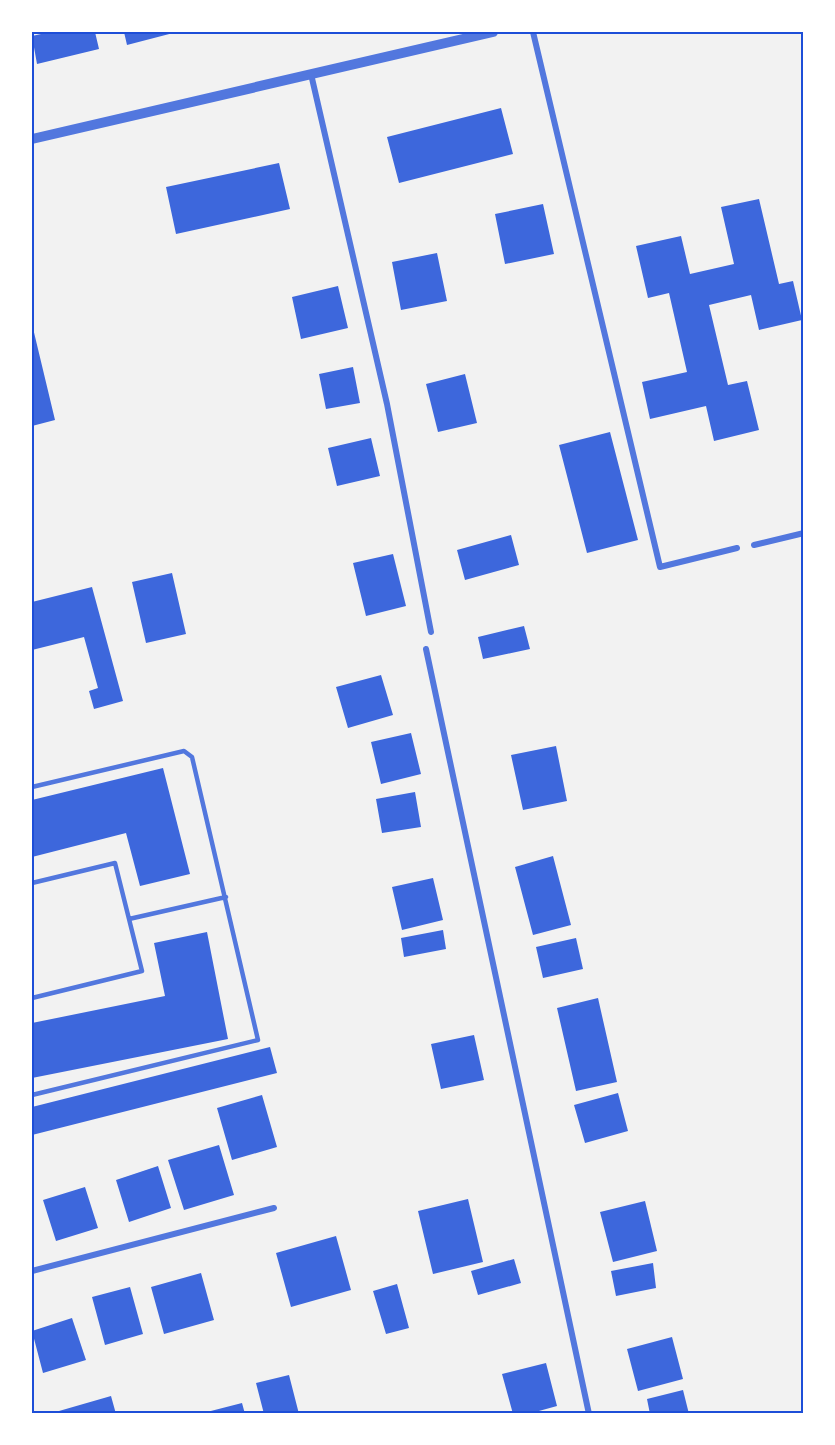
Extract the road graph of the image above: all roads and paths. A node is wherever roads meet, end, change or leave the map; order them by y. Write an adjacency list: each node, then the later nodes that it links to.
1 (493, 32): 3 (street)
2 (533, 32): 7 (street)
3 (311, 73): 4 (street); 8 (street)
4 (32, 139)
5 (804, 533): 6 (street)
6 (753, 545)
7 (737, 548)
8 (431, 632)
9 (426, 649): 18 (street)
10 (32, 787): 12 (lane)
11 (32, 883): 13 (lane)
12 (226, 897): 13 (lane); 15 (lane)
13 (129, 920): 14 (lane)
14 (32, 998)
15 (32, 1095)
16 (274, 1208): 17 (street)
17 (32, 1271)
18 (589, 1413)

